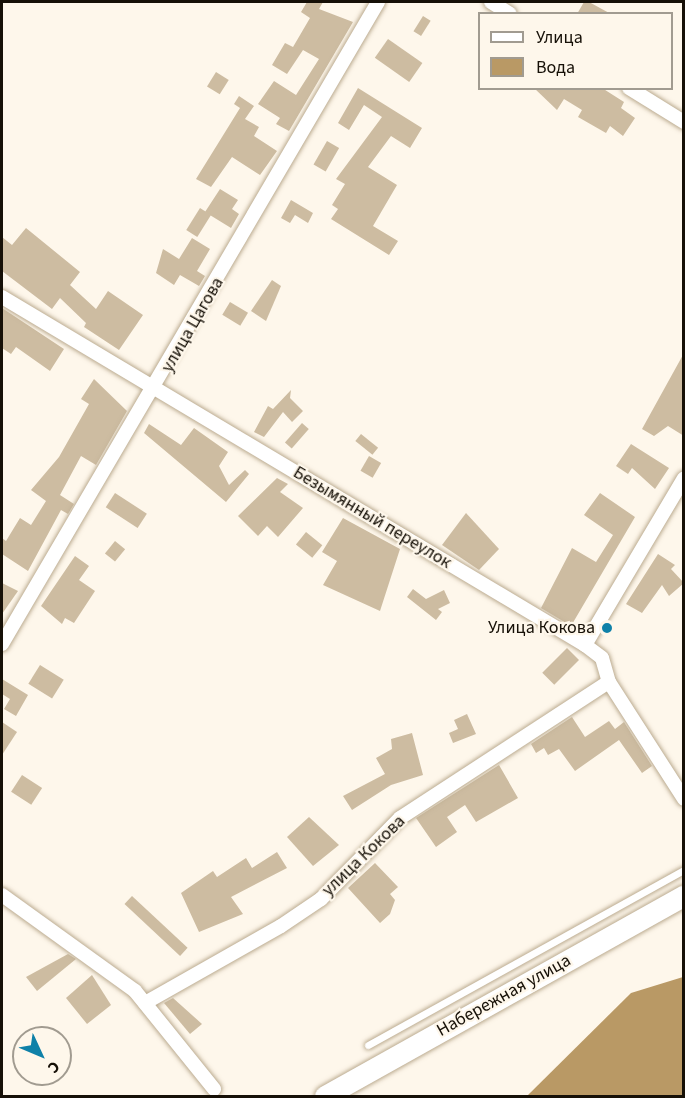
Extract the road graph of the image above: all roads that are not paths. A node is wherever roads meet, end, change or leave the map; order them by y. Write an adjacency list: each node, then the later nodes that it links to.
1 (378, 2): 7 (street, улица Цагова)
2 (491, 2): 3 (street)
3 (507, 12)
4 (632, 90): 5 (street)
5 (684, 122)
6 (2, 297): 7 (street, Безымянный переулок)
7 (156, 389): 9 (street, улица Цагова); 10 (street, Безымянный переулок)
8 (684, 478): 10 (street)
9 (2, 645)
10 (585, 645): 11 (street, Безымянный переулок)
11 (609, 682): 12 (street, Безымянный переулок); 16 (street, улица Кокова)
12 (684, 799)
13 (684, 870): 17 (lane)
14 (2, 895): 16 (street)
15 (684, 895): 19 (main road, Набережная улица)
16 (145, 1003): 18 (street)
17 (368, 1045)
18 (214, 1089)
19 (325, 1096)

